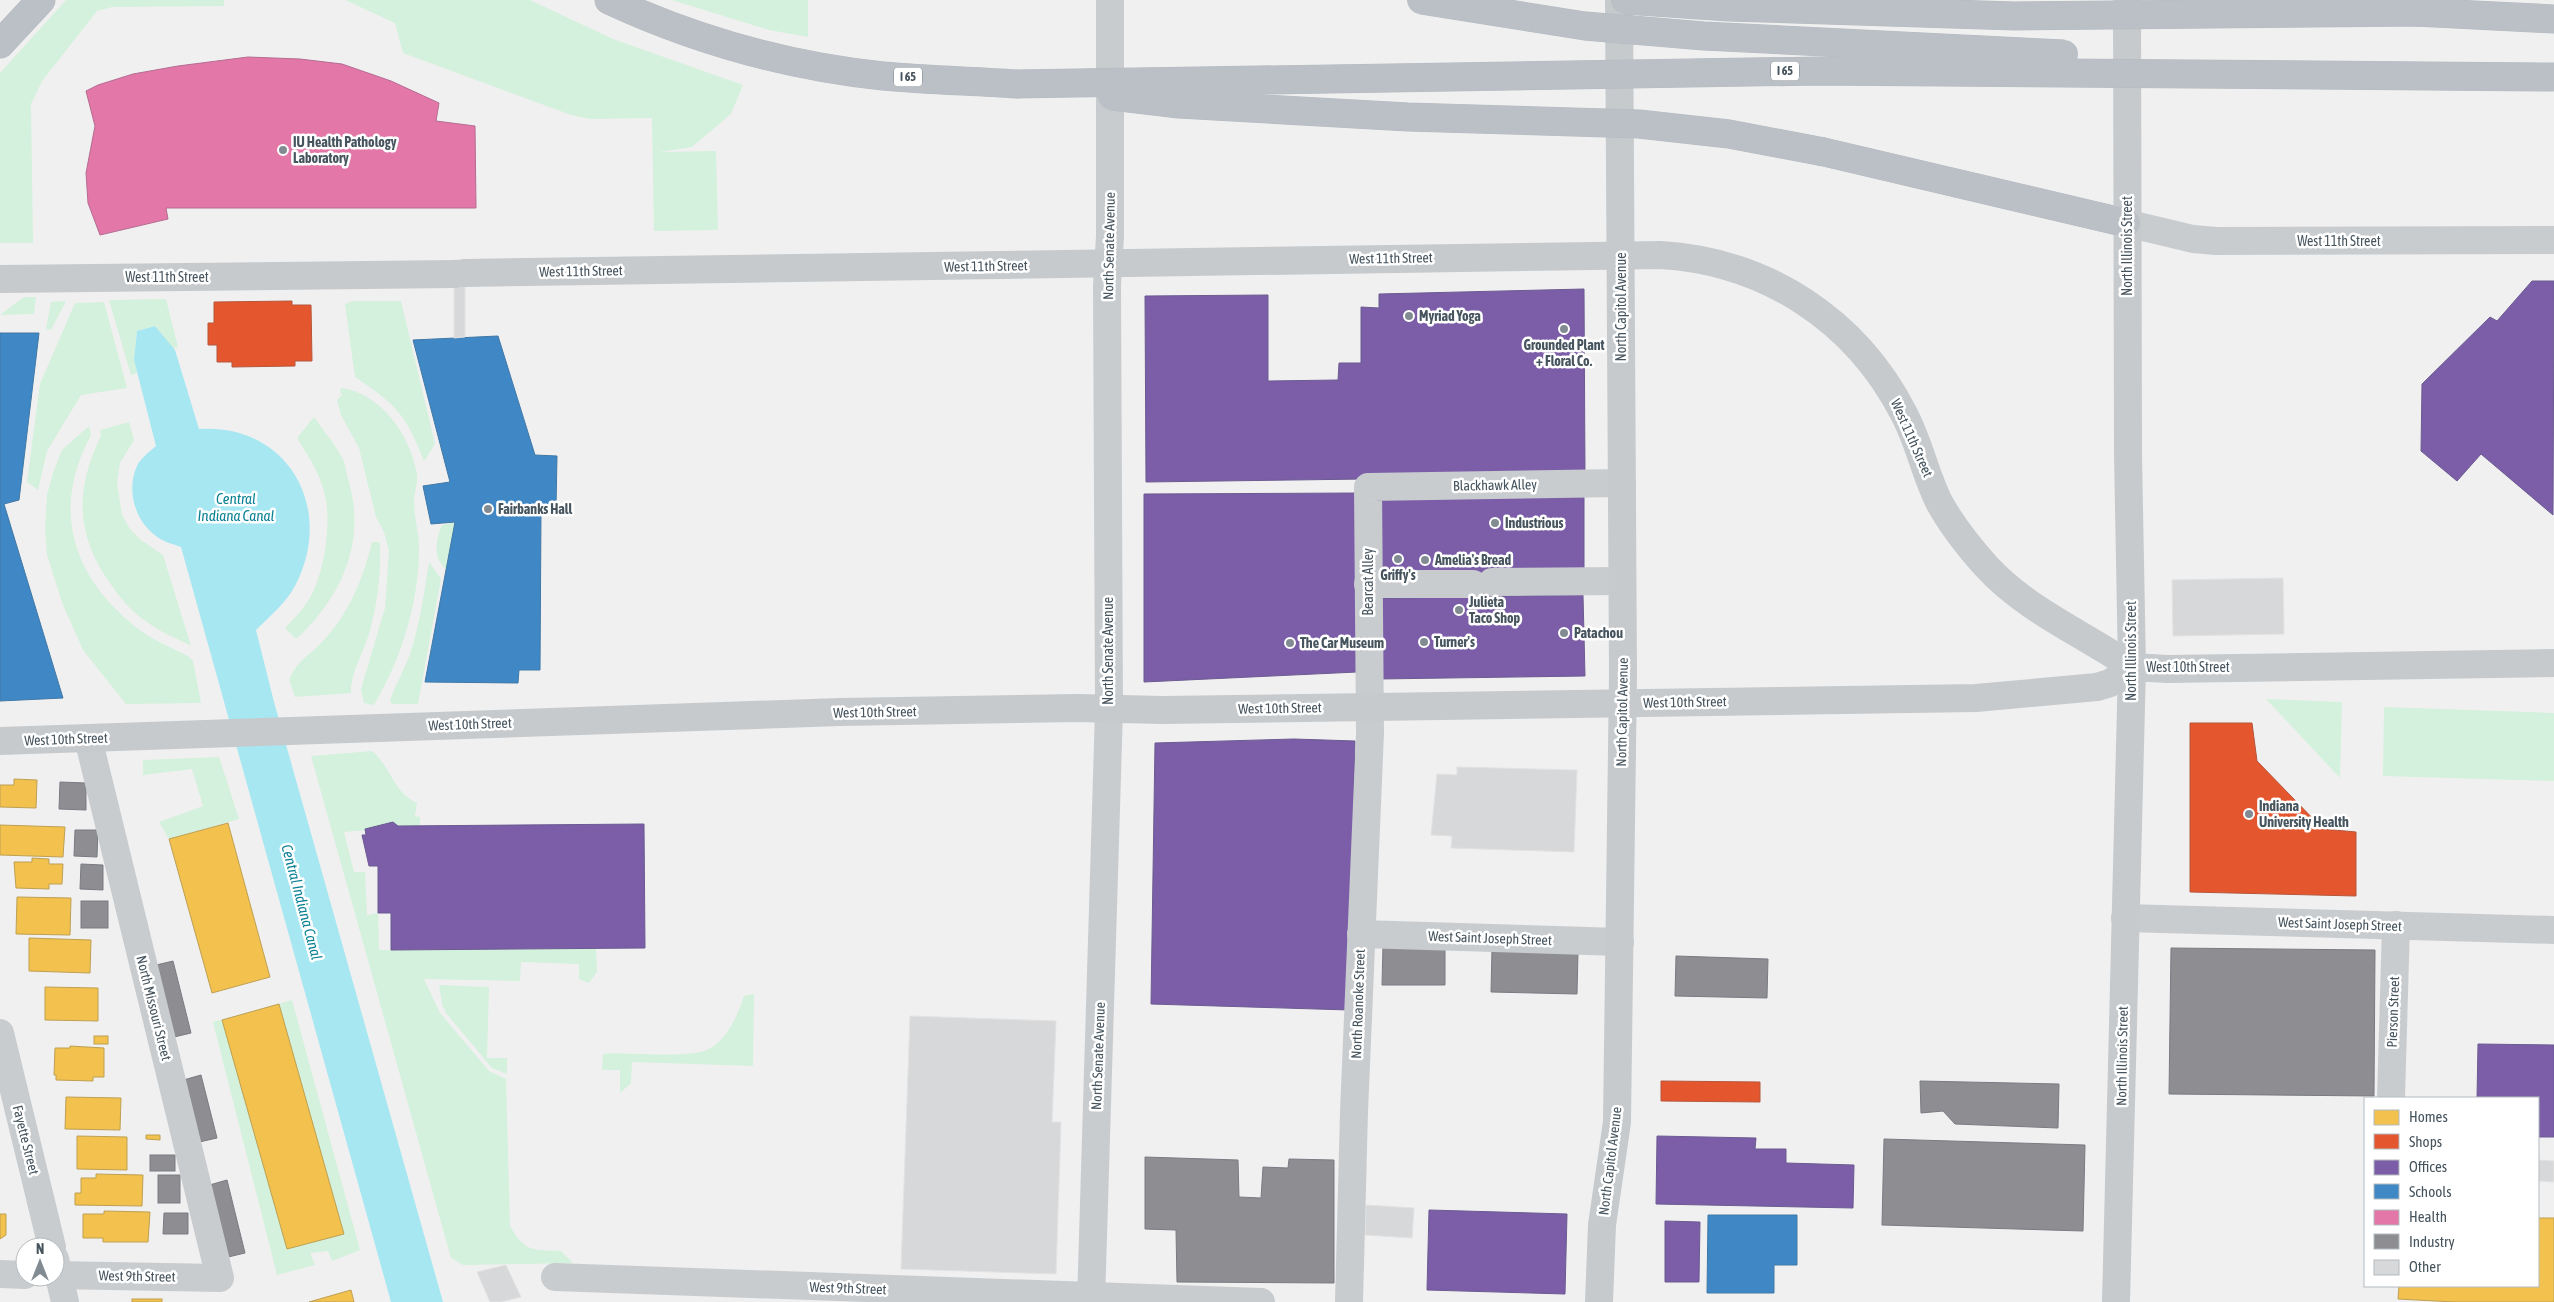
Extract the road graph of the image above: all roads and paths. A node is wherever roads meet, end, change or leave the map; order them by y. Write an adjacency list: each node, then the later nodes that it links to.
1 (42, 0): 11 (highway)
2 (609, 0): 14 (highway, I 65)
3 (1110, 0): 18 (street, North Senate Avenue)
4 (1421, 0): 12 (highway, bridge)
5 (1619, 0): 17 (main road, North Capitol Avenue)
6 (1625, 0): 9 (highway, bridge)
7 (2127, 0): 15 (main road, North Illinois Street)
8 (2228, 0): 9 (highway, bridge)
9 (2420, 12): 10 (highway)
10 (2554, 19)
11 (0, 44)
12 (2372, 74): 13 (highway, I 65, bridge); 14 (highway, I 65, bridge)
13 (2554, 77)
14 (1016, 84): 15 (highway, bridge)
15 (2126, 223): 16 (street, West 11th Street); 25 (main road, North Illinois Street)
16 (2554, 240)
17 (1621, 256): 18 (main road, West 11th Street); 20 (main road, North Capitol Avenue); 25 (main road, West 11th Street)
18 (1108, 263): 19 (main road, West 11th Street); 28 (street, North Senate Avenue)
19 (0, 279)
20 (1622, 483): 21 (street, Blackhawk Alley); 22 (main road, North Capitol Avenue)
21 (1368, 487): 23 (street, Bearcat Alley)
22 (1622, 581): 23 (street); 26 (main road, North Capitol Avenue)
23 (1368, 584): 27 (street, Bearcat Alley)
24 (2554, 663): 25 (main road, West 10th Street)
25 (2132, 667): 26 (main road, West 10th Street); 31 (main road, North Illinois Street)
26 (1622, 703): 27 (main road, West 10th Street); 35 (main road, North Capitol Avenue)
27 (1369, 707): 28 (main road, West 10th Street); 34 (street, North Roanoke Street)
28 (1109, 710): 29 (main road, West 10th Street); 45 (street, North Senate Avenue)
29 (88, 738): 30 (main road, West 10th Street); 43 (street, North Missouri Street)
30 (0, 741)
31 (2125, 918): 32 (street, West Saint Joseph Street); 50 (main road, North Illinois Street)
32 (2396, 925): 33 (street, West Saint Joseph Street); 37 (street, Pierson Street)
33 (2554, 930)
34 (1361, 934): 35 (street, West Saint Joseph Street); 48 (street, North Roanoke Street)
35 (1620, 942): 49 (main road, North Capitol Avenue)
36 (0, 1034): 38 (street, Fayette Street)
37 (2391, 1097)
38 (50, 1237)
39 (65, 1270): 43 (street, West 9th Street)
40 (0, 1274): 41 (street)
41 (15, 1274)
42 (555, 1277): 45 (street, West 9th Street)
43 (220, 1278)
44 (61, 1287): 46 (street)
45 (1091, 1299): 47 (street, West 9th Street)
46 (65, 1302)
47 (1261, 1302)
48 (1349, 1302)
49 (1599, 1302)
50 (2116, 1302)

